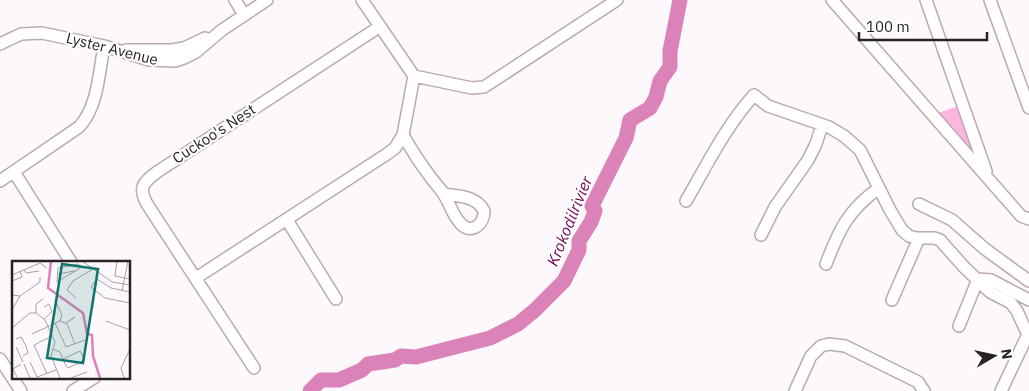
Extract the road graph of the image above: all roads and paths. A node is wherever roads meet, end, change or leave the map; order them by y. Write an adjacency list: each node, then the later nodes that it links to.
1 (234, 0): 8 (street)
2 (267, 0): 8 (street, Lyster Avenue)
3 (362, 0): 9 (street)
4 (617, 0): 12 (street)
5 (832, 0): 17 (street)
6 (926, 0): 17 (street)
7 (990, 0): 13 (street)
8 (244, 15): 11 (street, Lyster Avenue)
9 (379, 27): 12 (street); 29 (street, Cuckoo's Nest)
10 (0, 44): 11 (street, Lyster Avenue)
11 (104, 46): 16 (street)
12 (414, 76): 15 (street)
13 (1029, 108)
14 (822, 125): 19 (street); 21 (street); 25 (street)
15 (403, 136): 20 (street); 24 (street)
16 (14, 172): 18 (street); 27 (street)
17 (988, 178): 23 (street)
18 (0, 181)
19 (879, 188): 26 (street); 28 (street)
20 (444, 194)
21 (686, 201)
22 (919, 204): 31 (street)
23 (1029, 219)
24 (287, 220): 29 (street); 33 (street)
25 (761, 235)
26 (919, 238): 30 (street); 34 (street)
27 (70, 261)
28 (826, 264)
29 (196, 278): 39 (street, Cuckoo's Nest)
30 (978, 279): 32 (street); 35 (street); 36 (street)
31 (1029, 281)
32 (1026, 298): 35 (street)
33 (336, 299)
34 (892, 300)
35 (1014, 308): 37 (street)
36 (959, 326)
37 (1028, 333): 47 (street)
38 (0, 359): 40 (street)
39 (254, 368)
40 (12, 377)
41 (12, 378): 43 (street)
42 (93, 378): 44 (street)
43 (21, 391)
44 (73, 391)
45 (795, 391): 46 (street)
46 (924, 391)
47 (1002, 391)

